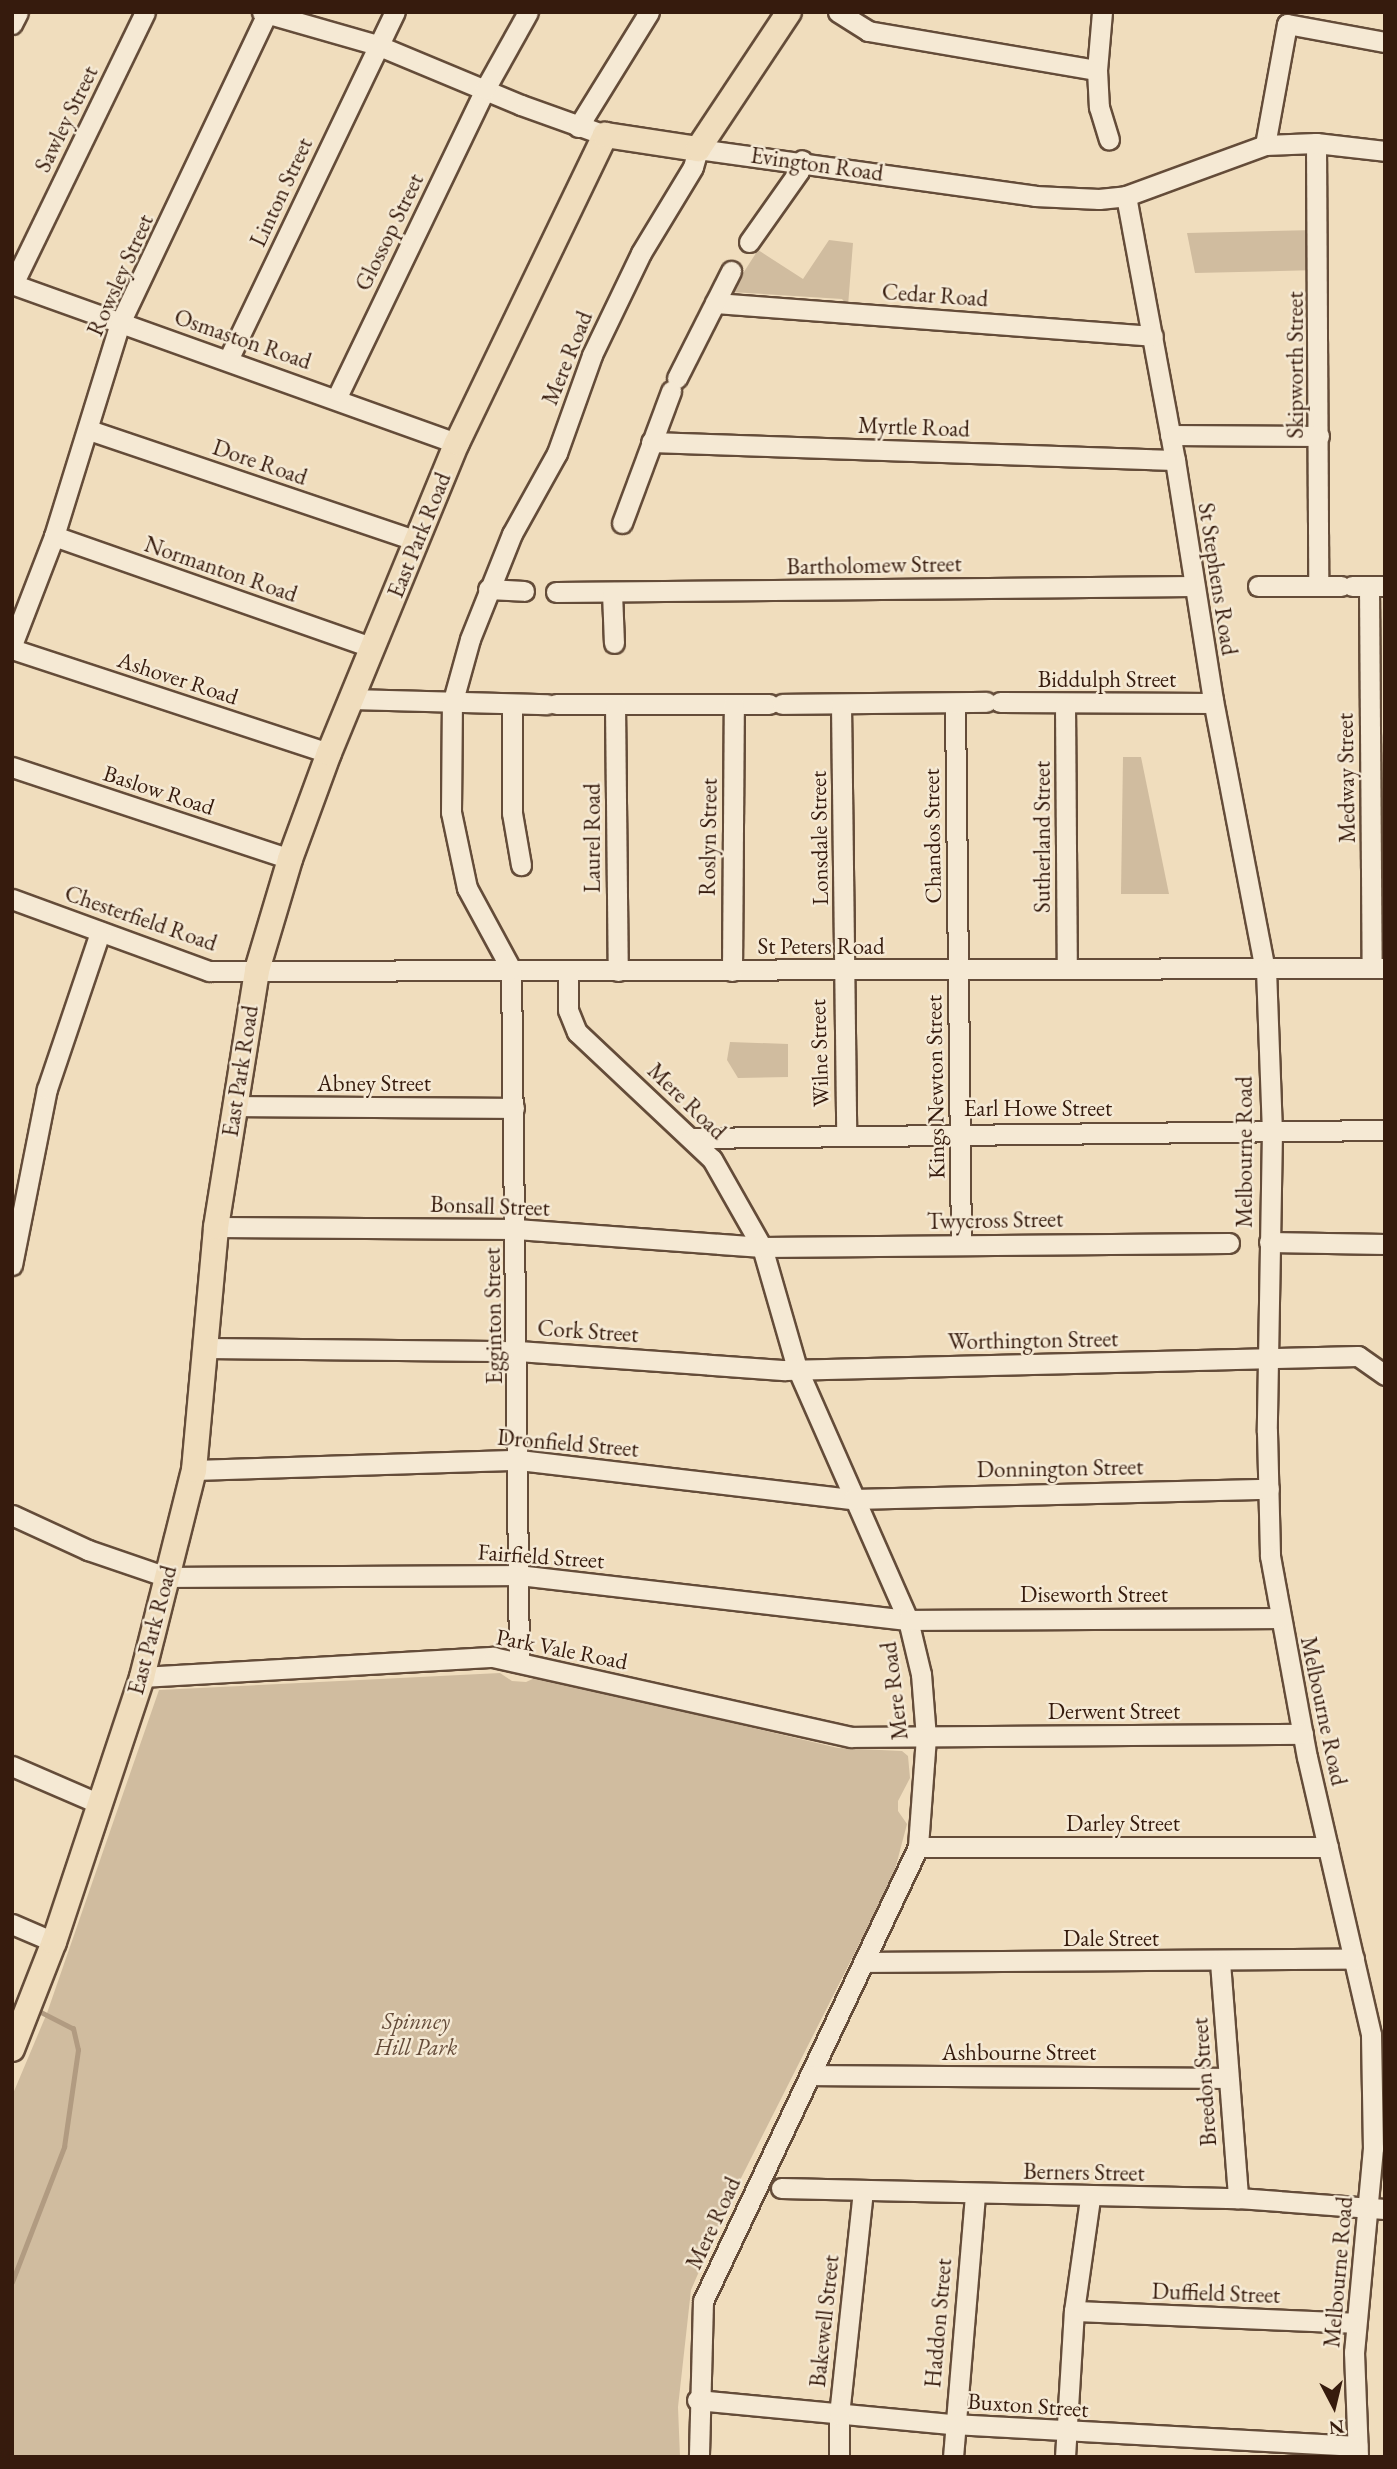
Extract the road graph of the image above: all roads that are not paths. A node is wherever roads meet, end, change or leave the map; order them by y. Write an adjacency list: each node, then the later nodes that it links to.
1 (18, 12): 10 (street)
2 (145, 12): 26 (street, Sawley Street)
3 (395, 12): 12 (street, Linton Street)
4 (527, 12): 14 (street, Glossop Street)
5 (649, 12): 15 (street)
6 (789, 12): 20 (main road)
7 (838, 12): 13 (street)
8 (1102, 12): 13 (street)
9 (266, 13): 12 (street, Evington Road); 28 (street, Rowsley Street)
10 (12, 24)
11 (1385, 42): 19 (street)
12 (377, 45): 14 (street, Evington Road); 30 (street, Linton Street)
13 (1097, 71): 17 (street)
14 (485, 89): 15 (street, Evington Road); 31 (street, Glossop Street)
15 (578, 127): 16 (street, Evington Road)
16 (605, 135): 20 (main road, Evington Road); 36 (main road, East Park Road)
17 (1109, 139)
18 (1316, 143): 19 (street, Evington Road); 21 (street, Evington Road); 34 (street, Skipworth Street)
19 (1265, 145): 23 (street, Evington Road)
20 (698, 149): 22 (street, Evington Road); 45 (street, Mere Road)
21 (1385, 151)
22 (802, 160): 23 (street, Evington Road); 24 (street)
23 (1126, 196): 29 (street, St Stephens Road)
24 (749, 242)
25 (731, 271): 27 (street)
26 (13, 284): 28 (street, Osmaston Road)
27 (715, 303): 29 (street, Cedar Road); 35 (street)
28 (120, 323): 30 (street, Osmaston Road); 32 (street, Rowsley Street)
29 (1153, 336): 33 (street, St Stephens Road)
30 (228, 360): 31 (street, Osmaston Road)
31 (337, 397): 36 (street, Osmaston Road)
32 (89, 429): 39 (street, Rowsley Street); 40 (street, Dore Road)
33 (1170, 435): 34 (street); 37 (street, St Stephens Road)
34 (1319, 436): 43 (street, Skipworth Street)
35 (651, 442): 37 (street, Myrtle Road); 38 (street)
36 (457, 443): 40 (main road, East Park Road)
37 (1175, 460): 41 (street, St Stephens Road)
38 (622, 523)
39 (54, 536): 50 (street, Rowsley Street); 51 (street, Normanton Road)
40 (416, 541): 51 (main road, East Park Road)
41 (1193, 586): 48 (street, Bartholomew Street); 54 (street, St Stephens Road)
42 (1258, 586): 43 (street)
43 (1318, 586): 44 (street)
44 (1362, 586): 67 (street, Medway Street)
45 (488, 589): 46 (street); 55 (street, Mere Road)
46 (524, 591)
47 (556, 592): 48 (street, Bartholomew Street)
48 (612, 592): 49 (street)
49 (614, 643)
50 (12, 647): 61 (street, Ashover Road)
51 (373, 648): 52 (main road, East Park Road)
52 (351, 699): 55 (street); 61 (main road, East Park Road)
53 (955, 703): 58 (street); 59 (street, Biddulph Street); 72 (street, Chandos Street)
54 (1213, 703): 59 (street, Biddulph Street); 70 (street, St Stephens Road)
55 (452, 704): 56 (street); 68 (street, Mere Road)
56 (512, 704): 60 (street); 64 (street)
57 (734, 704): 58 (street); 60 (street); 74 (street, Roslyn Street)
58 (841, 704): 75 (street, Lonsdale Street)
59 (1065, 704): 69 (street, Sutherland Street)
60 (615, 705): 73 (street, Laurel Road)
61 (329, 753): 63 (main road, East Park Road)
62 (12, 767): 63 (street, Baslow Road)
63 (290, 859): 71 (main road, East Park Road)
64 (521, 865)
65 (12, 899): 66 (street, Chesterfield Road)
66 (100, 932): 71 (street, Chesterfield Road); 91 (street)
67 (1379, 968): 70 (street, St Peters Road)
68 (511, 969): 71 (street, St Peters Road); 76 (street, St Peters Road); 78 (street, Egginton Street)
69 (1067, 969): 70 (street, St Peters Road); 72 (street, St Peters Road)
70 (1266, 969): 80 (street, Melbourne Road)
71 (257, 970): 77 (main road, East Park Road)
72 (958, 970): 75 (street, St Peters Road); 81 (street, Kings Newton Street)
73 (618, 971): 74 (street, St Peters Road); 76 (street, St Peters Road)
74 (732, 971): 75 (street, St Peters Road)
75 (843, 971): 82 (street, Wilne Street)
76 (568, 973): 83 (street, Mere Road)
77 (233, 1106): 78 (street, Abney Street); 84 (main road, East Park Road)
78 (514, 1108): 85 (street, Egginton Street)
79 (1385, 1130): 80 (street, Earl Howe Street)
80 (1272, 1131): 81 (street, Earl Howe Street); 87 (street, Melbourne Road)
81 (961, 1133): 82 (street, Earl Howe Street); 89 (street, Kings Newton Street)
82 (846, 1134): 83 (street, Earl Howe Street)
83 (691, 1138): 90 (street, Mere Road)
84 (216, 1227): 85 (street, Bonsall Street); 92 (main road, East Park Road)
85 (516, 1229): 90 (street, Bonsall Street); 93 (street, Egginton Street)
86 (1229, 1242): 89 (street, Twycross Street)
87 (1269, 1242): 88 (street); 94 (street, Melbourne Road)
88 (1385, 1244)
89 (961, 1245): 90 (street, Twycross Street)
90 (762, 1247): 95 (street, Mere Road)
91 (12, 1265)
92 (206, 1348): 93 (street, Cork Street); 98 (main road, East Park Road)
93 (518, 1350): 95 (street, Cork Street); 97 (street, Egginton Street)
94 (1268, 1360): 95 (street, Worthington Street); 96 (street, Worthington Street); 99 (street, Melbourne Road)
95 (797, 1368): 100 (street, Mere Road)
96 (1385, 1375)
97 (519, 1460): 98 (street, Dronfield Street); 100 (street, Dronfield Street); 102 (street, Egginton Street)
98 (194, 1470): 103 (main road, East Park Road)
99 (1269, 1489): 100 (street, Donnington Street); 104 (street, Melbourne Road)
100 (853, 1499): 105 (street, Mere Road)
101 (12, 1515): 103 (street, Fairfield Street)
102 (518, 1575): 103 (street, Fairfield Street); 105 (street, Fairfield Street); 106 (street, Egginton Street)
103 (167, 1577): 107 (main road, East Park Road)
104 (1279, 1618): 105 (street, Diseworth Street); 108 (street, Melbourne Road)
105 (908, 1620): 109 (street, Mere Road)
106 (519, 1662): 107 (street, Park Vale Road); 109 (street, Park Vale Road)
107 (142, 1677): 111 (main road, East Park Road)
108 (1303, 1734): 109 (street, Derwent Street); 113 (street, Melbourne Road)
109 (926, 1737): 112 (street, Mere Road)
110 (12, 1766): 111 (street)
111 (100, 1804): 115 (main road, East Park Road)
112 (918, 1847): 113 (street, Darley Street); 117 (street, Mere Road)
113 (1328, 1847): 116 (street, Melbourne Road)
114 (12, 1924): 115 (street)
115 (54, 1942): 119 (main road, East Park Road)
116 (1354, 1959): 118 (street, Dale Street); 122 (street, Melbourne Road)
117 (867, 1962): 118 (street, Dale Street); 120 (street, Mere Road)
118 (1220, 1962): 121 (street, Breedon Street)
119 (12, 2049)
120 (810, 2075): 121 (street, Ashbourne Street); 131 (street, Mere Road)
121 (1228, 2078): 127 (street, Breedon Street)
122 (1379, 2081): 128 (street, Melbourne Road)
123 (780, 2188): 124 (street, Berners Street)
124 (863, 2191): 125 (street, Berners Street); 132 (street, Bakewell Street)
125 (975, 2194): 126 (street, Berners Street); 133 (street, Haddon Street)
126 (1090, 2198): 127 (street, Berners Street); 129 (street)
127 (1238, 2198): 128 (street, Berners Street)
128 (1377, 2207): 130 (street, Melbourne Road)
129 (1074, 2311): 130 (street, Duffield Street); 134 (street)
130 (1356, 2323): 135 (street, Melbourne Road)
131 (697, 2400): 132 (street, Buxton Street); 136 (street, Mere Road)
132 (839, 2415): 133 (street, Buxton Street); 137 (street, Bakewell Street)
133 (953, 2424): 134 (street, Buxton Street); 138 (street, Haddon Street)
134 (1066, 2432): 135 (street, Buxton Street); 139 (street)
135 (1357, 2452)
136 (699, 2457)
137 (839, 2457)
138 (954, 2457)
139 (1065, 2457)

